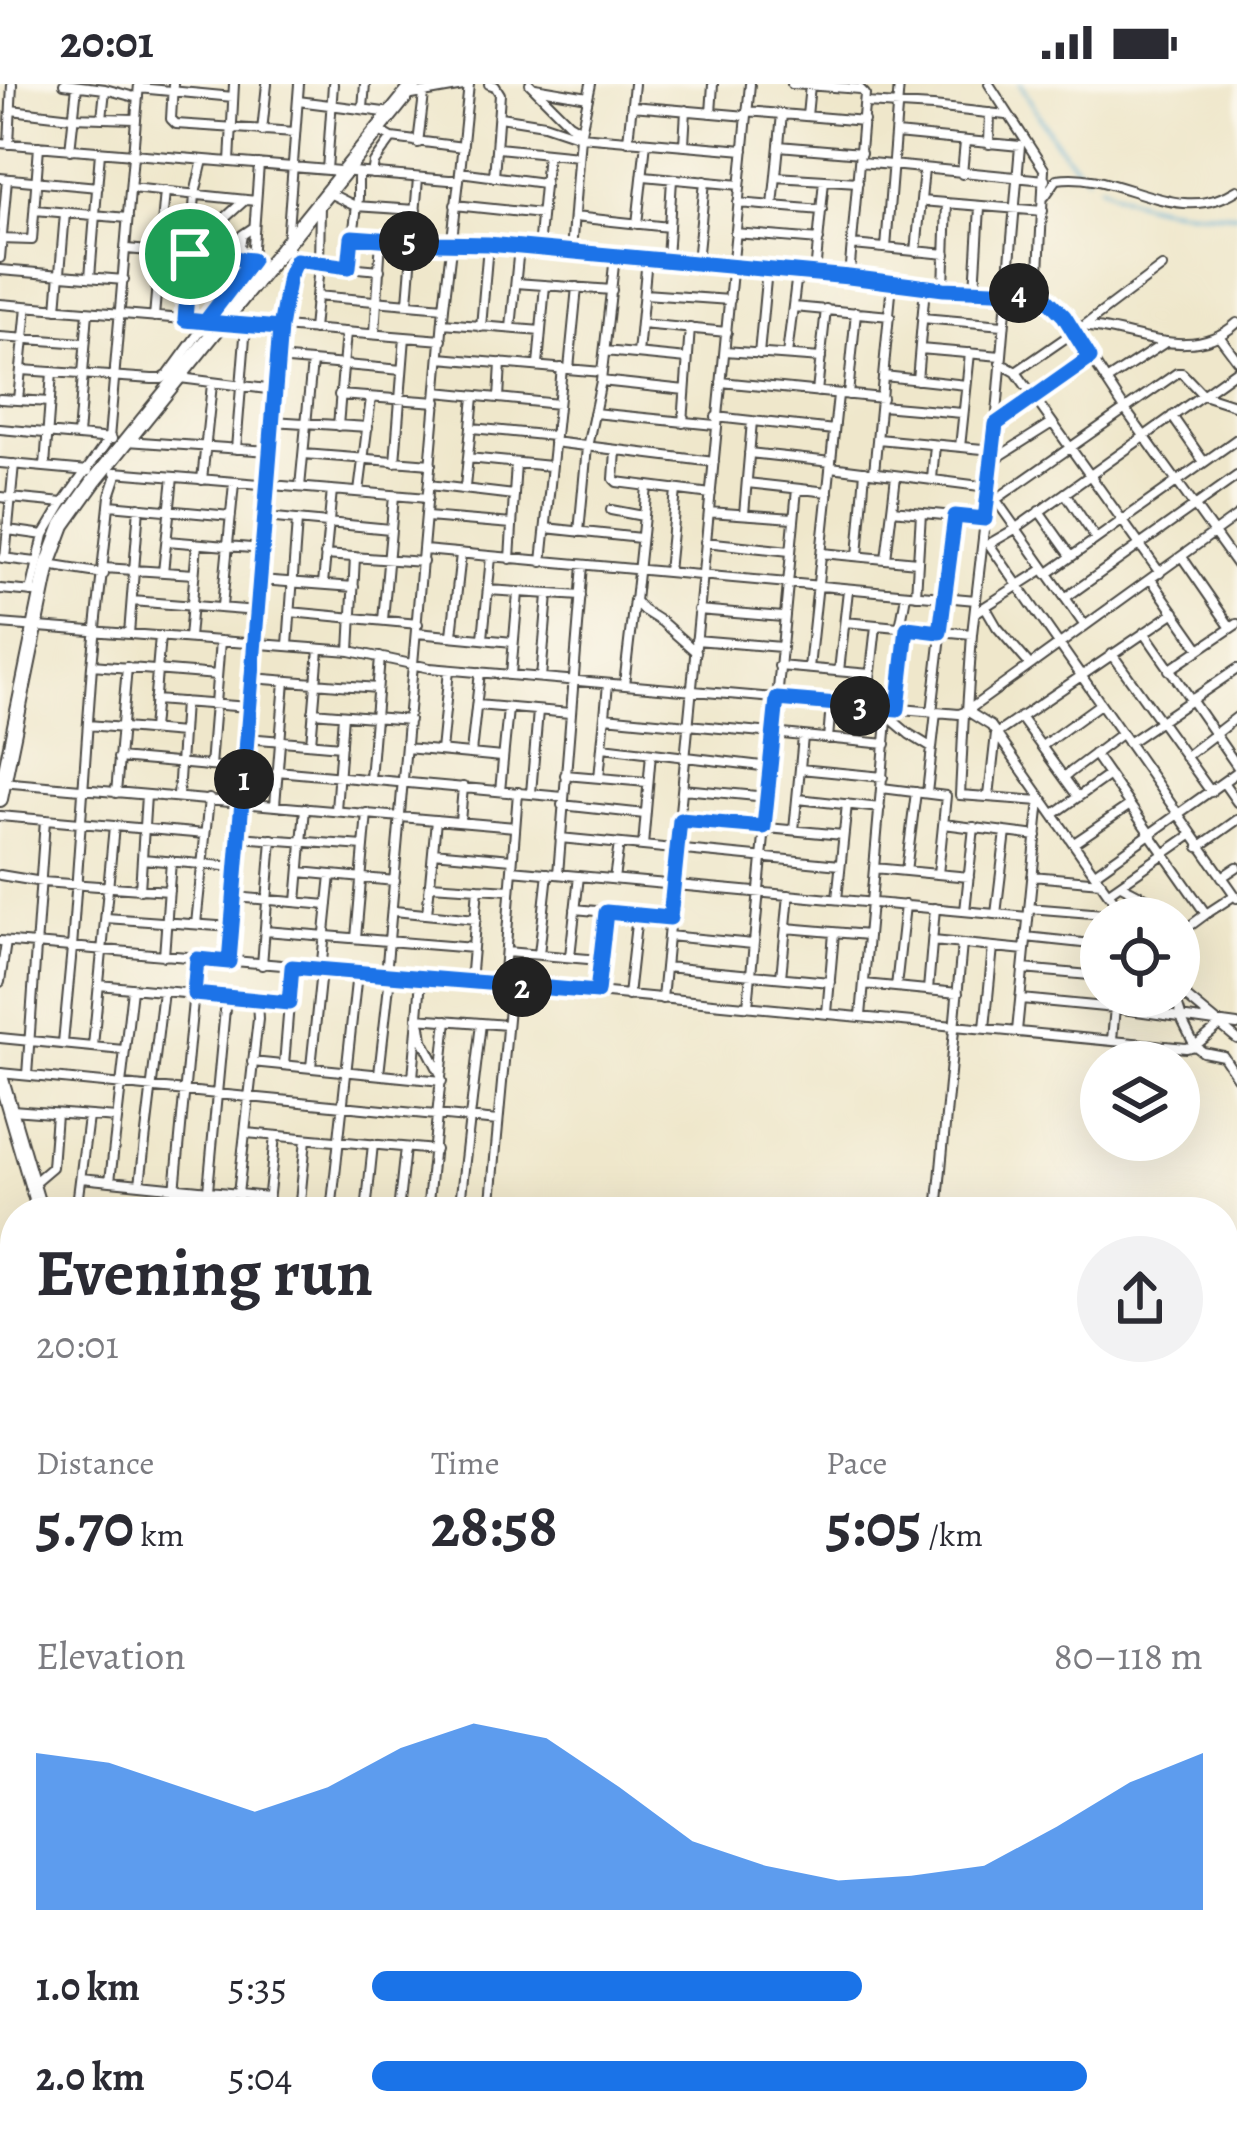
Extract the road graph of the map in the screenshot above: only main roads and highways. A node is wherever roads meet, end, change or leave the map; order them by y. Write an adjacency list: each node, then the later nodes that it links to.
1 (415, 92): 2 (highway)
2 (2, 782): 3 (highway)
3 (0, 800)
4 (0, 1074): 5 (highway)
5 (5, 1102): 6 (highway)
6 (36, 1197)

